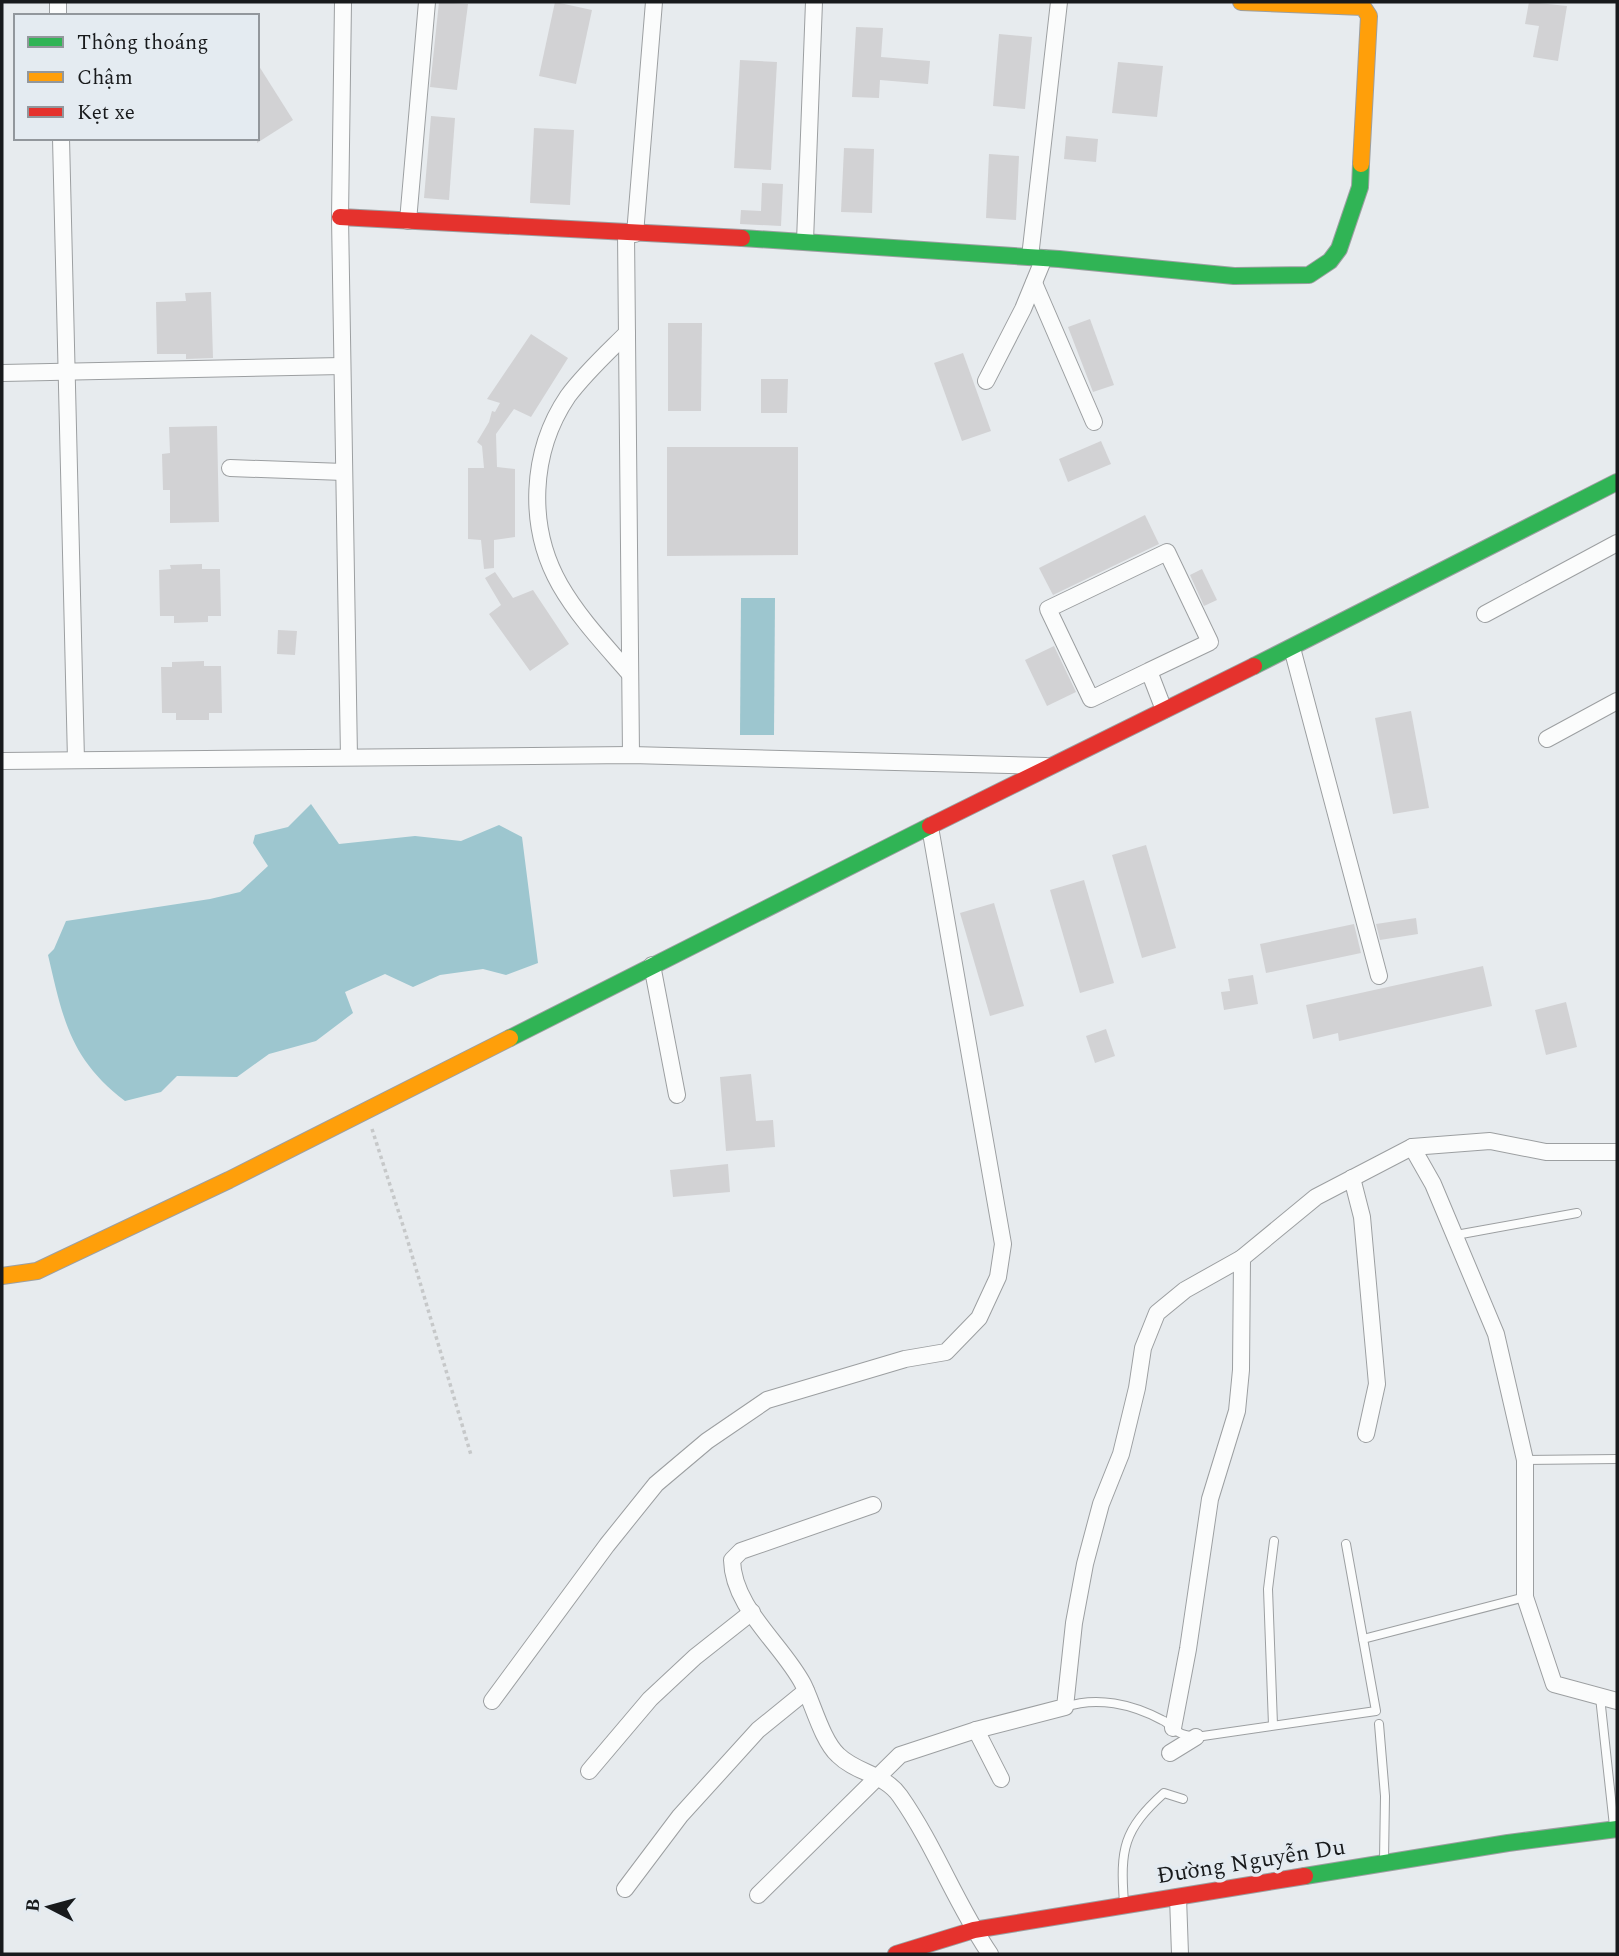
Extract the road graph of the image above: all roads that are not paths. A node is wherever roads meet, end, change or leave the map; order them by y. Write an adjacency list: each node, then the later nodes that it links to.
1 (343, 2): 9 (street)
2 (427, 2): 10 (street)
3 (654, 2): 11 (street)
4 (814, 2): 12 (street)
5 (1059, 2): 13 (street)
6 (1241, 2): 7 (street)
7 (1366, 4): 13 (street)
8 (61, 140): 17 (street)
9 (340, 217): 10 (street); 16 (street)
10 (408, 221): 11 (street)
11 (631, 233): 12 (street); 15 (street)
12 (805, 241): 13 (street)
13 (1037, 257): 14 (street)
14 (1034, 283): 19 (street); 20 (street)
15 (627, 333): 28 (street); 28 (street)
16 (342, 366): 17 (street); 22 (street)
17 (66, 372): 18 (street); 34 (street)
18 (2, 373)
19 (986, 381)
20 (1094, 422)
21 (230, 468): 22 (street)
22 (344, 472): 33 (street)
23 (1617, 482): 26 (street)
24 (1617, 543): 25 (street)
25 (1485, 614)
26 (1292, 648): 30 (street); 39 (street)
27 (1149, 671): 27 (street); 30 (street)
28 (630, 674): 32 (street)
29 (1617, 701): 31 (street)
30 (1164, 710): 36 (street)
31 (1547, 739)
32 (631, 755): 33 (street); 36 (street)
33 (349, 757): 34 (street)
34 (76, 760): 35 (street)
35 (2, 761)
36 (1047, 766): 37 (street)
37 (930, 827): 38 (street); 59 (street)
38 (652, 965): 40 (street); 47 (street)
39 (1379, 976)
40 (677, 1095)
41 (1412, 1147): 42 (street); 43 (street); 45 (street)
42 (1617, 1152)
43 (1352, 1178): 46 (street); 48 (street)
44 (1577, 1213): 45 (lane)
45 (1455, 1235): 50 (street)
46 (1242, 1258): 61 (street); 64 (street)
47 (2, 1276)
48 (1366, 1434)
49 (1617, 1459): 50 (lane)
50 (1525, 1460): 54 (street)
51 (873, 1504): 55 (street)
52 (1274, 1541): 63 (lane)
53 (1346, 1544): 56 (lane)
54 (1525, 1597): 56 (lane); 58 (street)
55 (752, 1612): 57 (street); 68 (street)
56 (1363, 1639): 63 (lane)
57 (806, 1691): 69 (street); 74 (street)
58 (1600, 1696): 60 (street); 72 (lane)
59 (492, 1701)
60 (1617, 1701)
61 (1065, 1707): 64 (lane); 65 (street)
62 (1379, 1724): 73 (lane)
63 (1273, 1725): 66 (lane)
64 (1173, 1728): 66 (lane)
65 (976, 1730): 69 (street); 70 (street)
66 (1196, 1737): 67 (street)
67 (1170, 1753)
68 (589, 1771)
69 (877, 1777): 75 (street); 78 (street)
70 (1001, 1779)
71 (1183, 1800): 77 (lane)
72 (1616, 1829): 73 (street, Đường Nguyễn Du)
73 (1384, 1863): 76 (street, Đường Nguyễn Du)
74 (625, 1889)
75 (758, 1895)
76 (1178, 1897): 77 (street, Đường Nguyễn Du); 81 (street)
77 (1124, 1905): 78 (street, Đường Nguyễn Du)
78 (974, 1930): 79 (street, Đường Nguyễn Du); 80 (street)
79 (896, 1954)
80 (990, 1954)
81 (1180, 1954)

